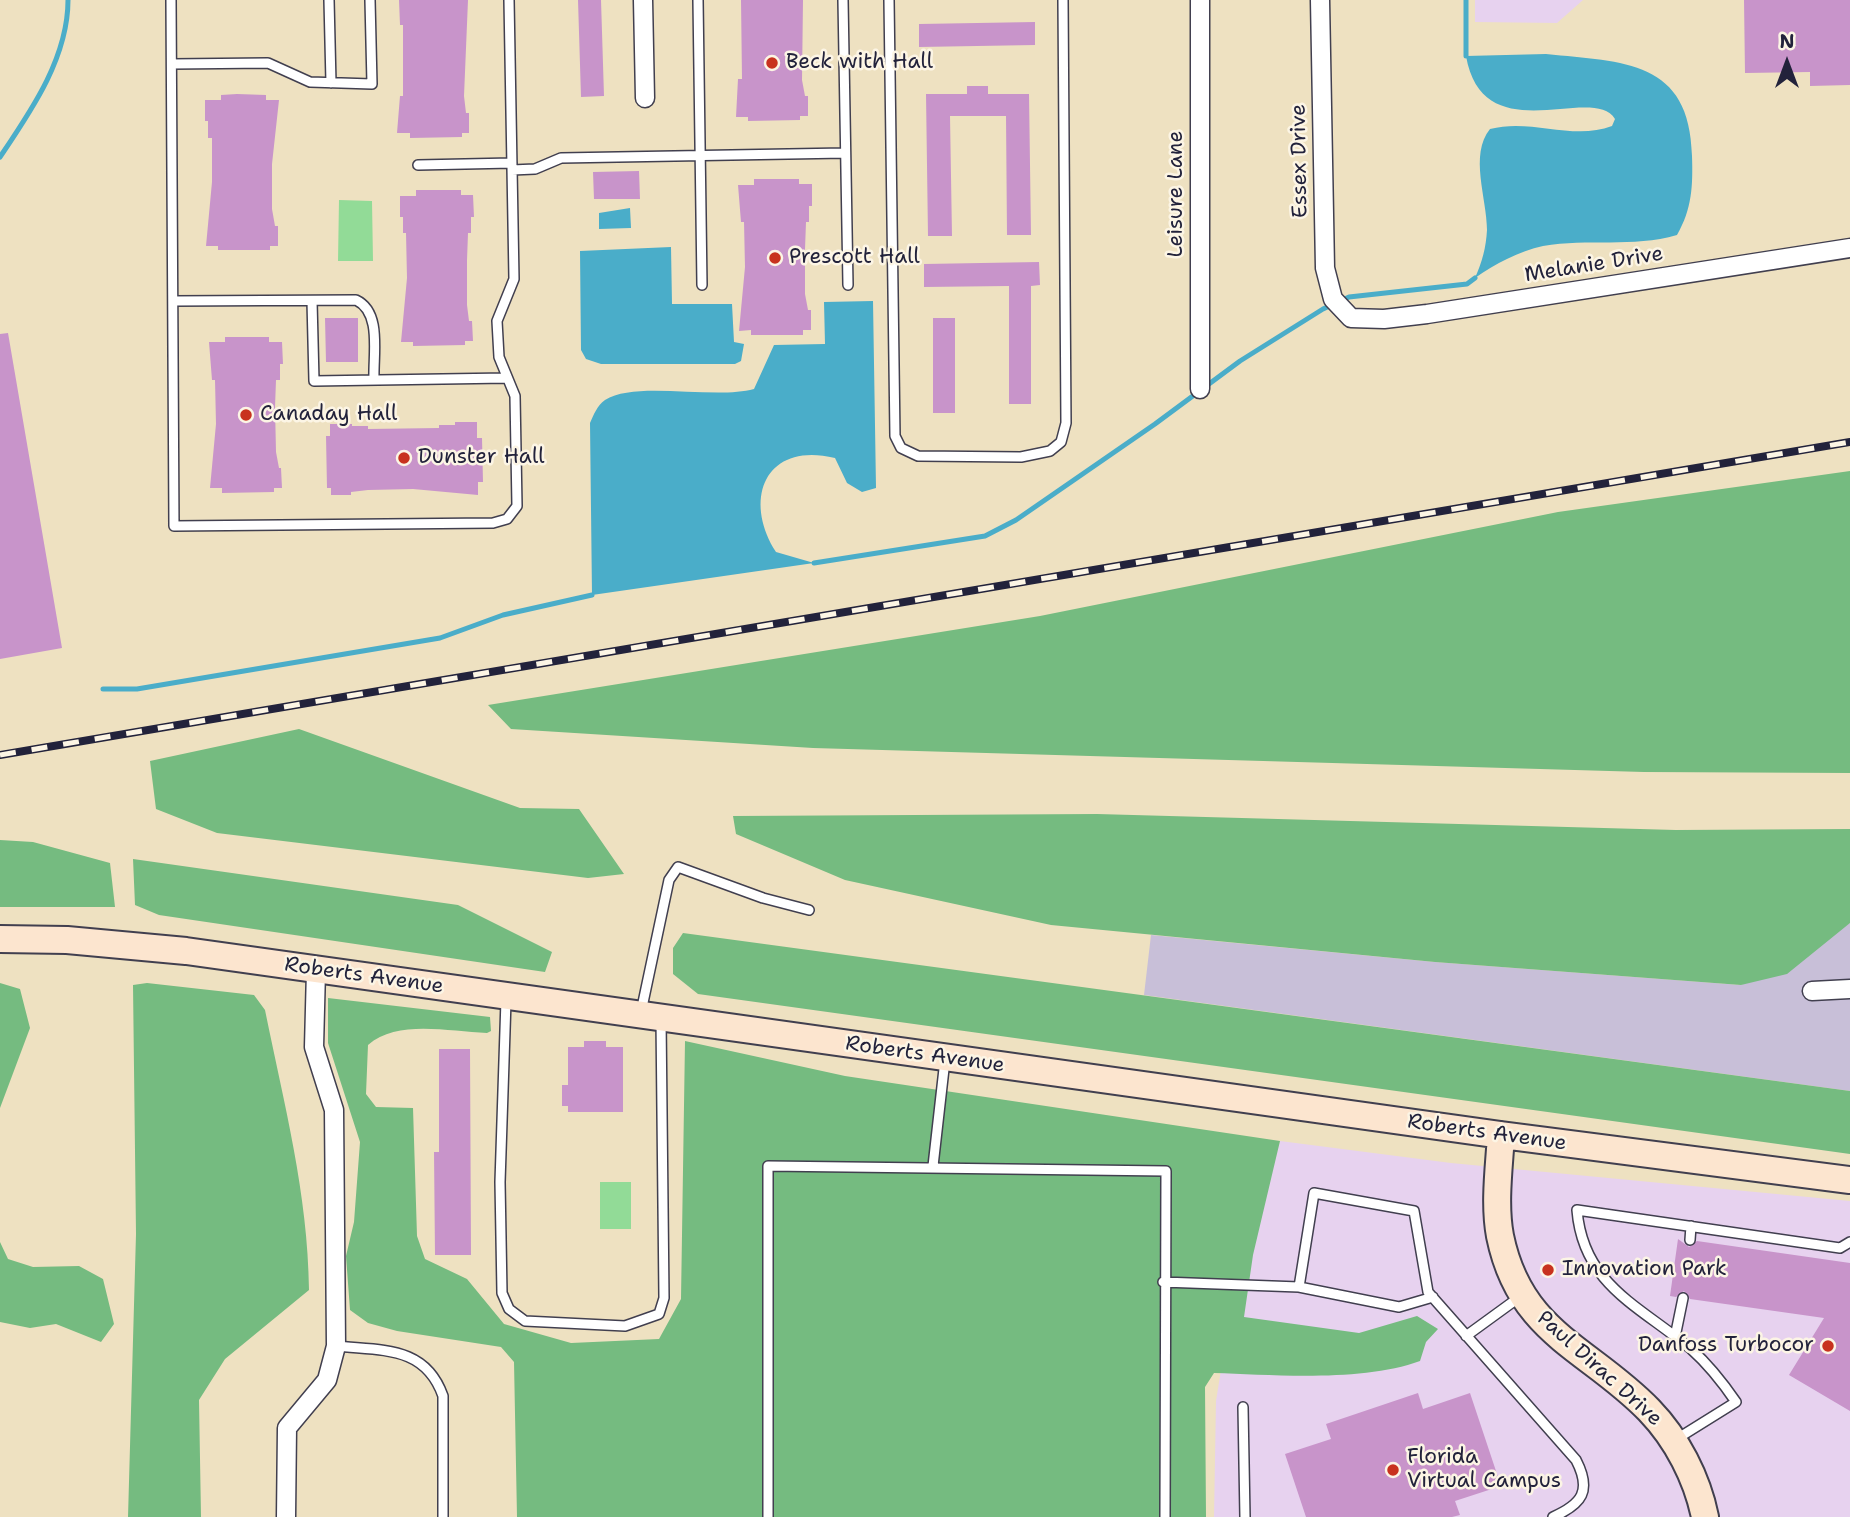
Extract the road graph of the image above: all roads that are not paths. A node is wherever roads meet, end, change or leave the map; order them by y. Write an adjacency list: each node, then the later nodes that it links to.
1 (171, 0): 12 (lane)
2 (328, 0): 13 (lane)
3 (370, 0): 13 (lane)
4 (509, 0): 18 (lane)
5 (643, 0): 14 (street)
6 (698, 0): 16 (lane)
7 (843, 0): 15 (lane)
8 (889, 0): 9 (lane)
9 (1063, 0)
10 (1200, 0): 27 (street, Leisure Lane)
11 (1320, 0): 24 (street, Essex Drive)
12 (172, 64): 13 (lane); 22 (lane)
13 (331, 83)
14 (645, 99)
15 (845, 153): 16 (lane); 21 (lane)
16 (701, 156): 18 (lane); 20 (lane)
17 (418, 166): 18 (lane)
18 (512, 166): 25 (lane)
19 (1850, 248): 24 (street, Melanie Drive)
20 (702, 285)
21 (848, 285)
22 (173, 301): 23 (lane); 25 (lane)
23 (313, 301): 26 (lane); 26 (lane)
24 (1340, 308)
25 (508, 378): 26 (lane)
26 (374, 379)
27 (1200, 389)
28 (809, 910): 34 (lane)
29 (0, 939): 30 (street, Roberts Avenue)
30 (316, 970): 33 (street, Roberts Avenue); 49 (street)
31 (1850, 989): 32 (street)
32 (1812, 991)
33 (506, 995): 34 (street, Roberts Avenue); 34 (lane)
34 (651, 1016): 35 (street, Roberts Avenue)
35 (945, 1058): 36 (street, Roberts Avenue); 37 (lane)
36 (1501, 1135): 38 (street, Roberts Avenue); 44 (street, Paul Dirac Drive)
37 (933, 1166): 42 (lane); 54 (lane)
38 (1850, 1180)
39 (1691, 1226): 40 (lane); 41 (lane); 48 (lane)
40 (1690, 1240)
41 (1850, 1242)
42 (1163, 1282): 43 (lane); 55 (lane)
43 (1300, 1287): 45 (lane); 45 (lane)
44 (1522, 1294): 47 (lane); 51 (street, Paul Dirac Drive)
45 (1433, 1297): 47 (lane)
46 (1683, 1298): 48 (lane)
47 (1466, 1336): 57 (lane)
48 (1675, 1337): 51 (lane)
49 (336, 1346): 52 (street); 53 (lane)
50 (1243, 1407): 56 (lane)
51 (1674, 1440): 58 (street, Paul Dirac Drive)
52 (286, 1517)
53 (443, 1517)
54 (768, 1517)
55 (1165, 1517)
56 (1245, 1517)
57 (1553, 1517)
58 (1705, 1517)

